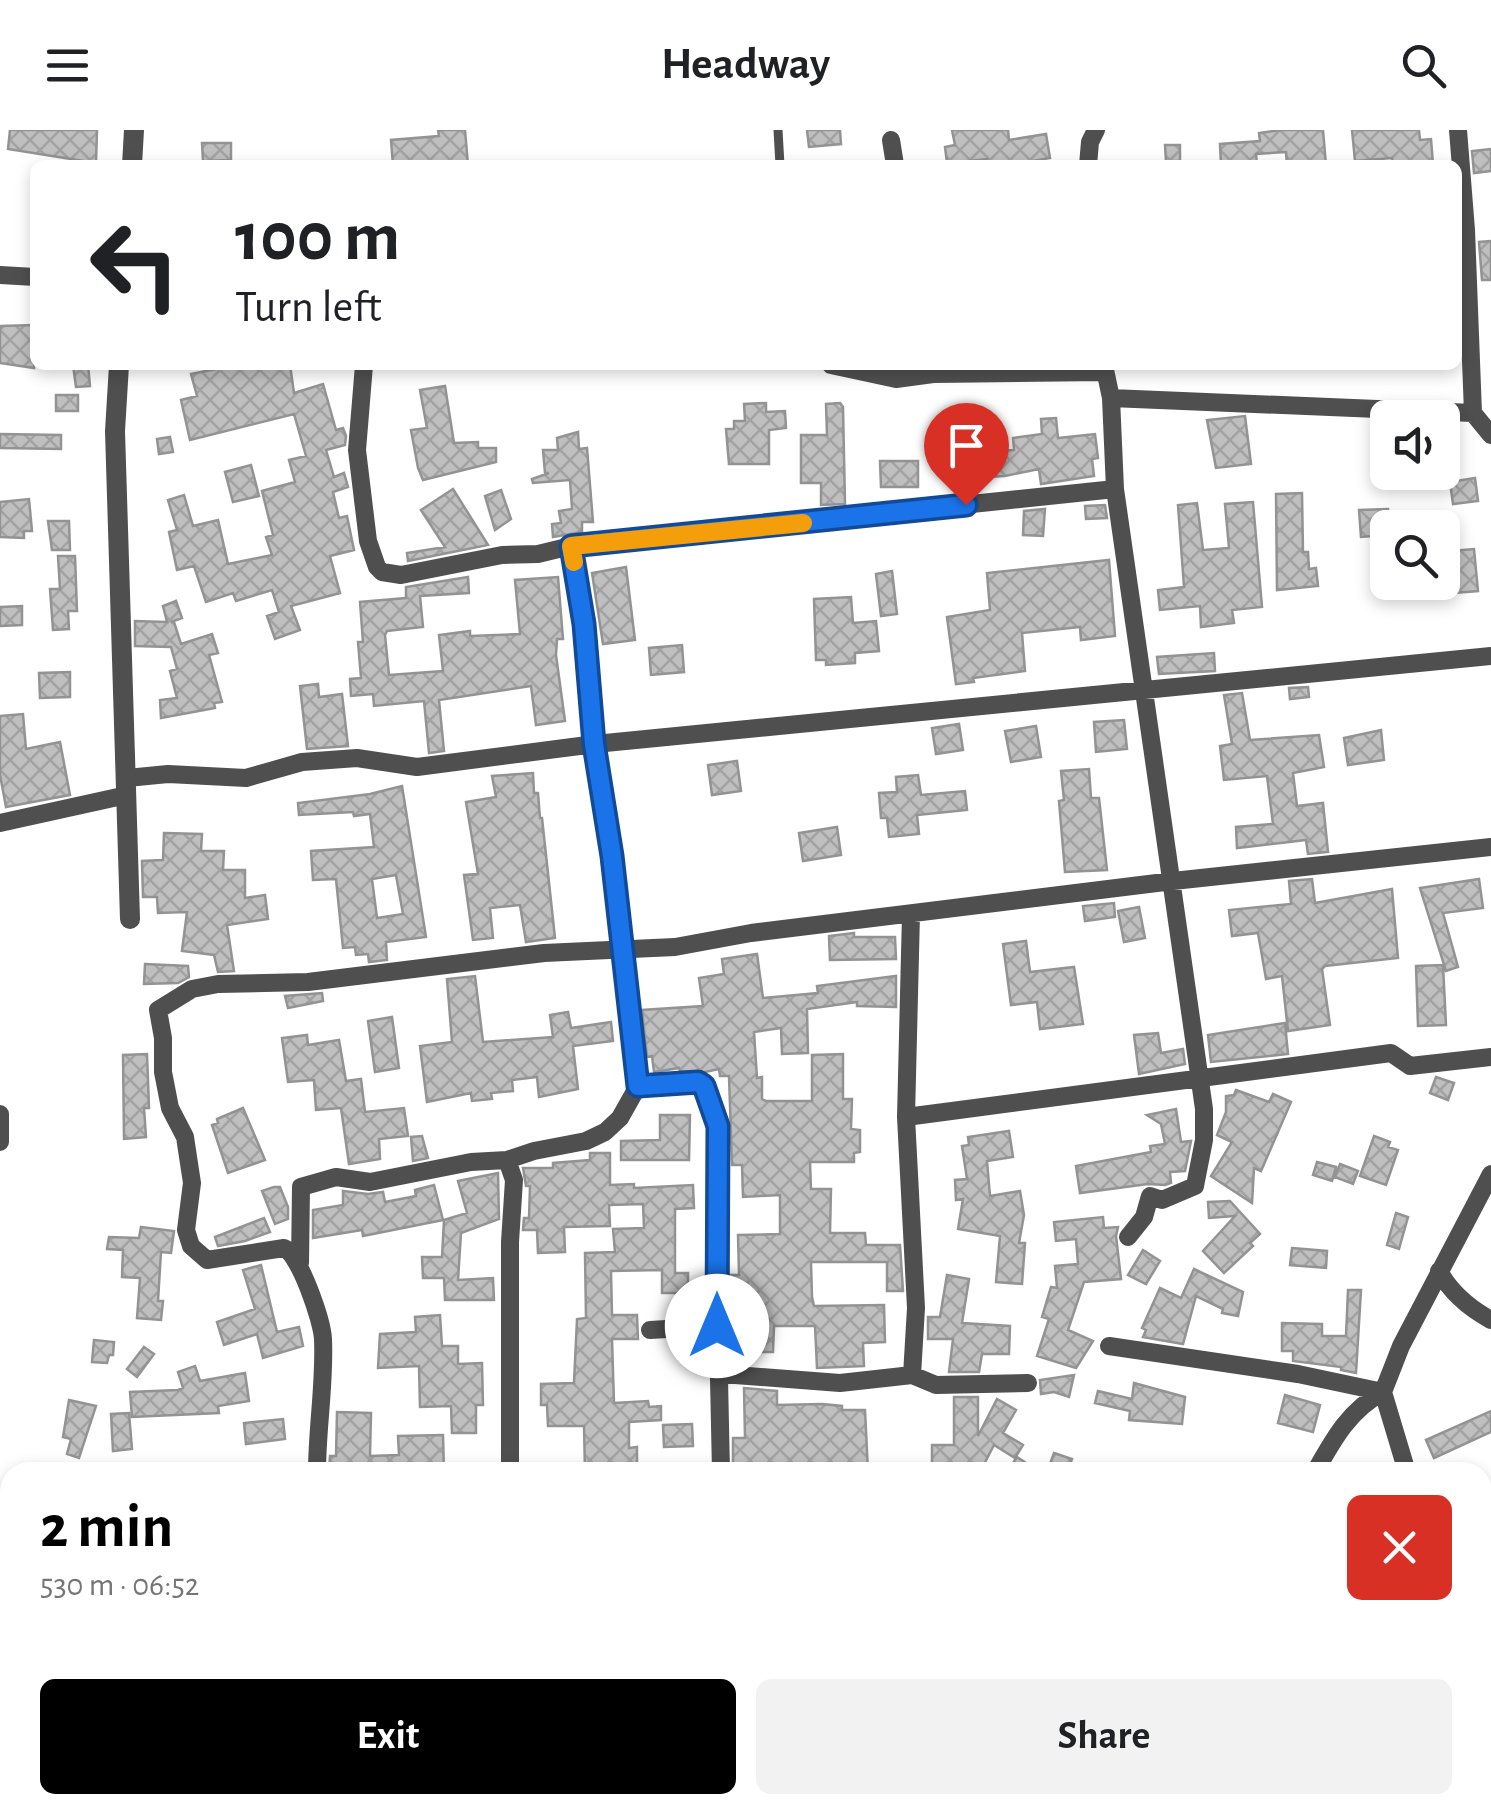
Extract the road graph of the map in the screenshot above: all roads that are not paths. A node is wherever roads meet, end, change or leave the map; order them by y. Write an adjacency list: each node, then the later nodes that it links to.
1 (134, 130): 6 (street)
2 (778, 130): 7 (lane)
3 (1096, 130): 9 (street)
4 (1458, 130): 10 (street)
5 (891, 140): 8 (street)
6 (132, 160)
7 (780, 160)
8 (894, 160)
9 (1088, 160)
10 (1459, 160)
11 (1462, 231): 20 (street)
12 (0, 275): 13 (street)
13 (30, 277)
14 (119, 370): 27 (street)
15 (364, 370): 23 (street)
16 (854, 370): 17 (street)
17 (1047, 370)
18 (1105, 370): 19 (street)
19 (1112, 398): 20 (street); 22 (street)
20 (1472, 413): 21 (street)
21 (1491, 435)
22 (1114, 489): 23 (street); 25 (street)
23 (571, 546): 26 (street)
24 (1491, 656): 25 (street)
25 (1145, 688): 26 (street); 30 (street)
26 (594, 744): 27 (street); 33 (street)
27 (127, 787): 28 (street); 32 (street)
28 (0, 823)
29 (1491, 848): 30 (street)
30 (1173, 881): 31 (street); 35 (street)
31 (912, 914): 33 (street); 38 (street)
32 (130, 919)
33 (622, 950): 36 (street); 43 (street)
34 (1491, 1057): 35 (street)
35 (1200, 1078): 38 (street); 42 (street)
36 (638, 1086): 40 (street); 46 (street)
37 (0, 1114): 39 (street)
38 (906, 1117): 50 (street)
39 (0, 1142)
40 (507, 1160): 43 (street); 54 (street)
41 (1491, 1174): 44 (street)
42 (1128, 1237)
43 (300, 1266): 53 (street)
44 (1439, 1271): 45 (street); 52 (street)
45 (1491, 1320)
46 (717, 1326): 47 (street); 49 (street)
47 (650, 1330)
48 (1109, 1346): 52 (street)
49 (718, 1369): 50 (street); 55 (street)
50 (912, 1376): 51 (street)
51 (1028, 1383)
52 (1383, 1392): 56 (street); 57 (street)
53 (317, 1462)
54 (510, 1462)
55 (721, 1462)
56 (1321, 1462)
57 (1404, 1462)

